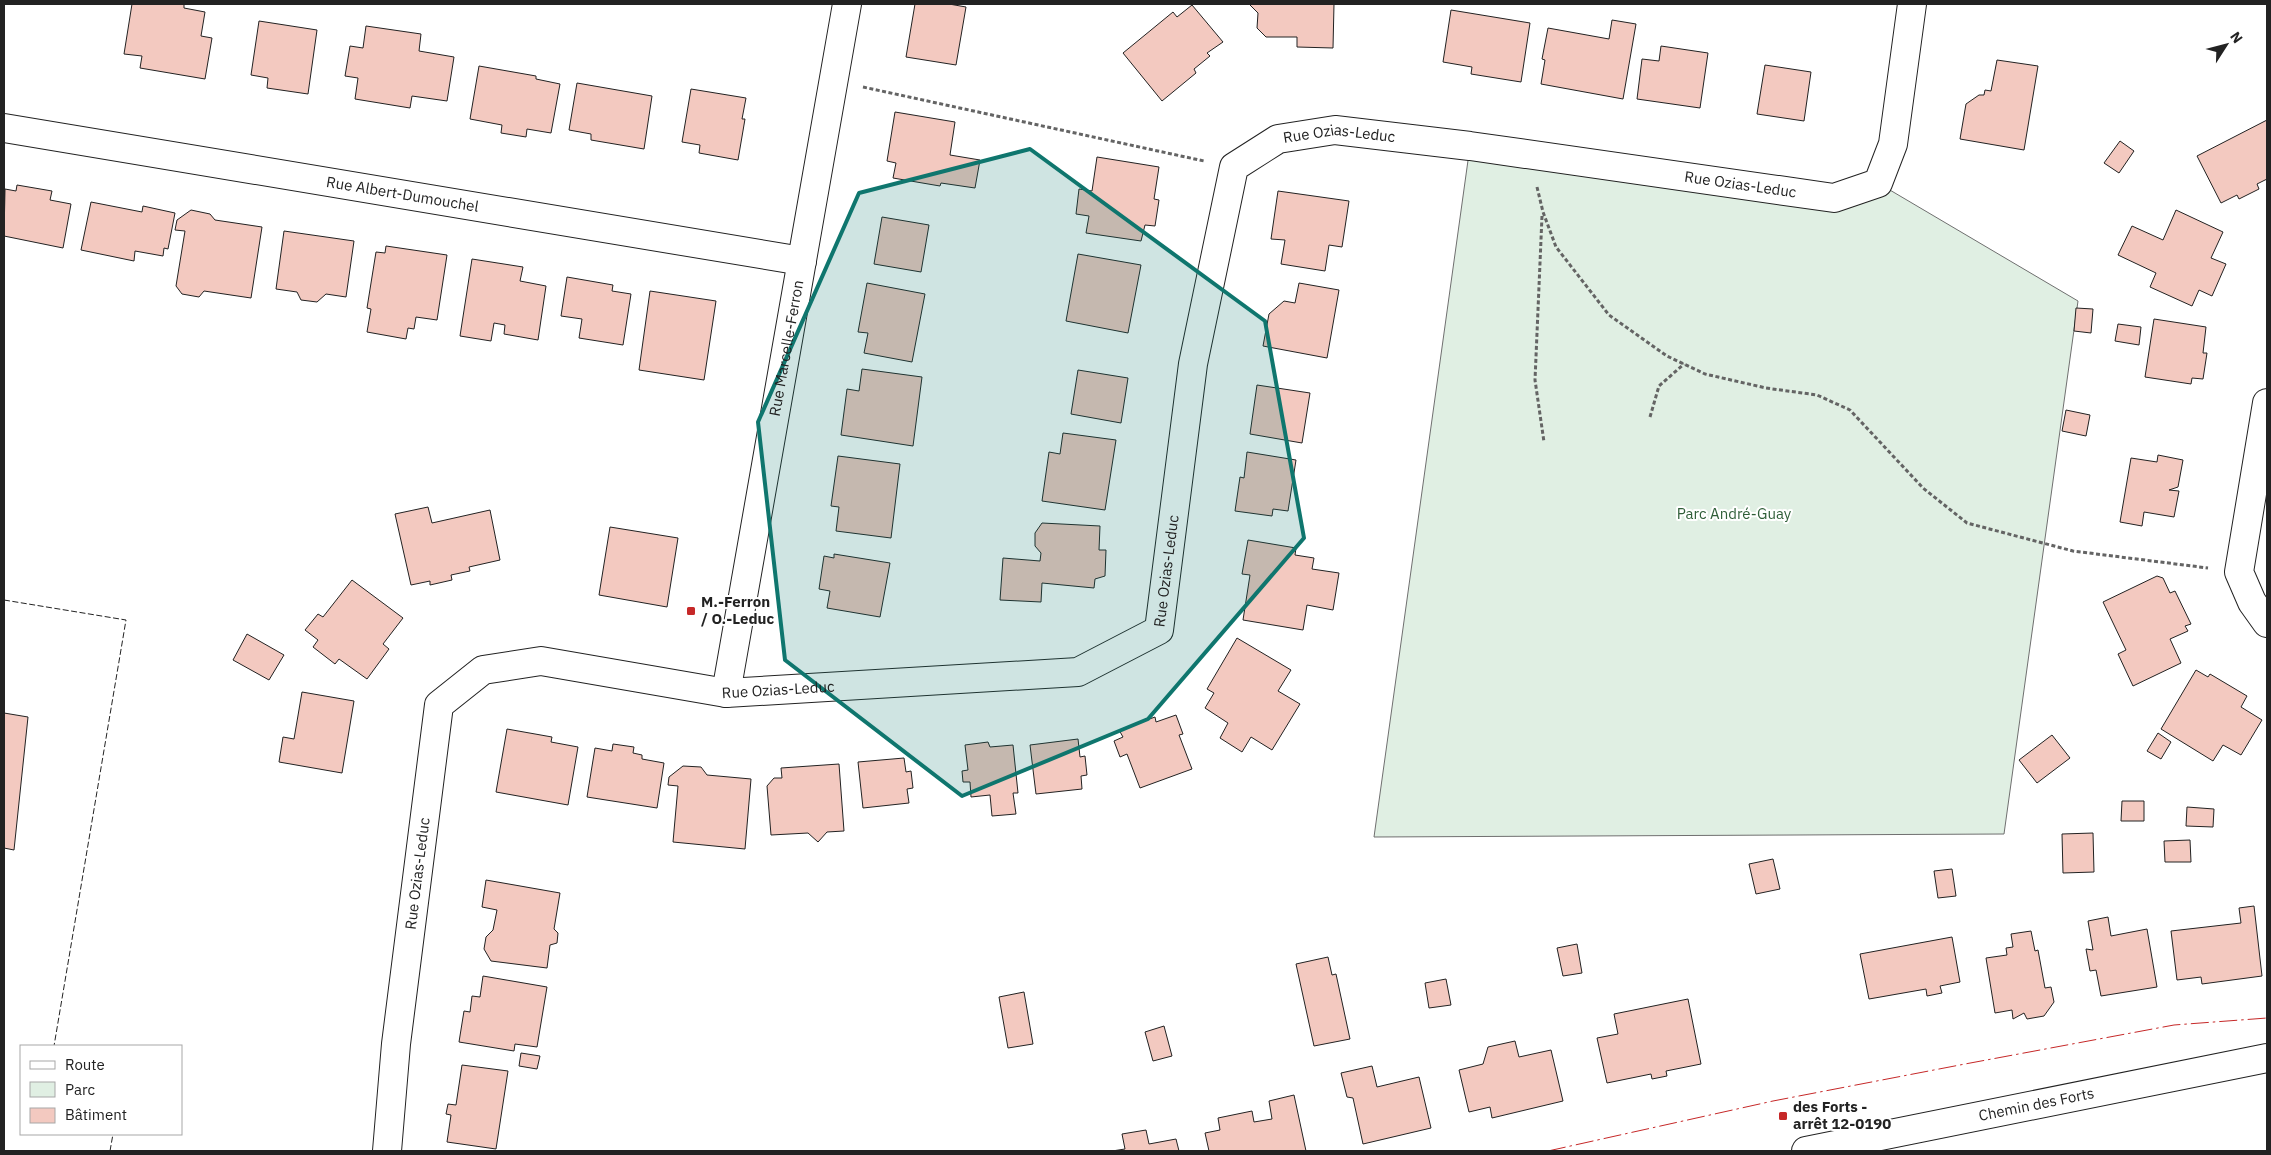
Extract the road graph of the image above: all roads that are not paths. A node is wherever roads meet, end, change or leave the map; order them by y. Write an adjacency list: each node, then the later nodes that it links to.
1 (847, 4): 4 (street, Rue Marcelle-Ferron)
2 (1912, 4): 7 (street, Rue Ozias-Leduc)
3 (4, 128): 4 (street, Rue Albert-Dumouchel)
4 (802, 261): 7 (street, Rue Marcelle-Ferron)
5 (2267, 403): 6 (street)
6 (2267, 623)
7 (726, 693): 9 (street, Rue Ozias-Leduc)
8 (2267, 1058): 10 (street, Chemin des Forts)
9 (387, 1151)
10 (1806, 1151)

